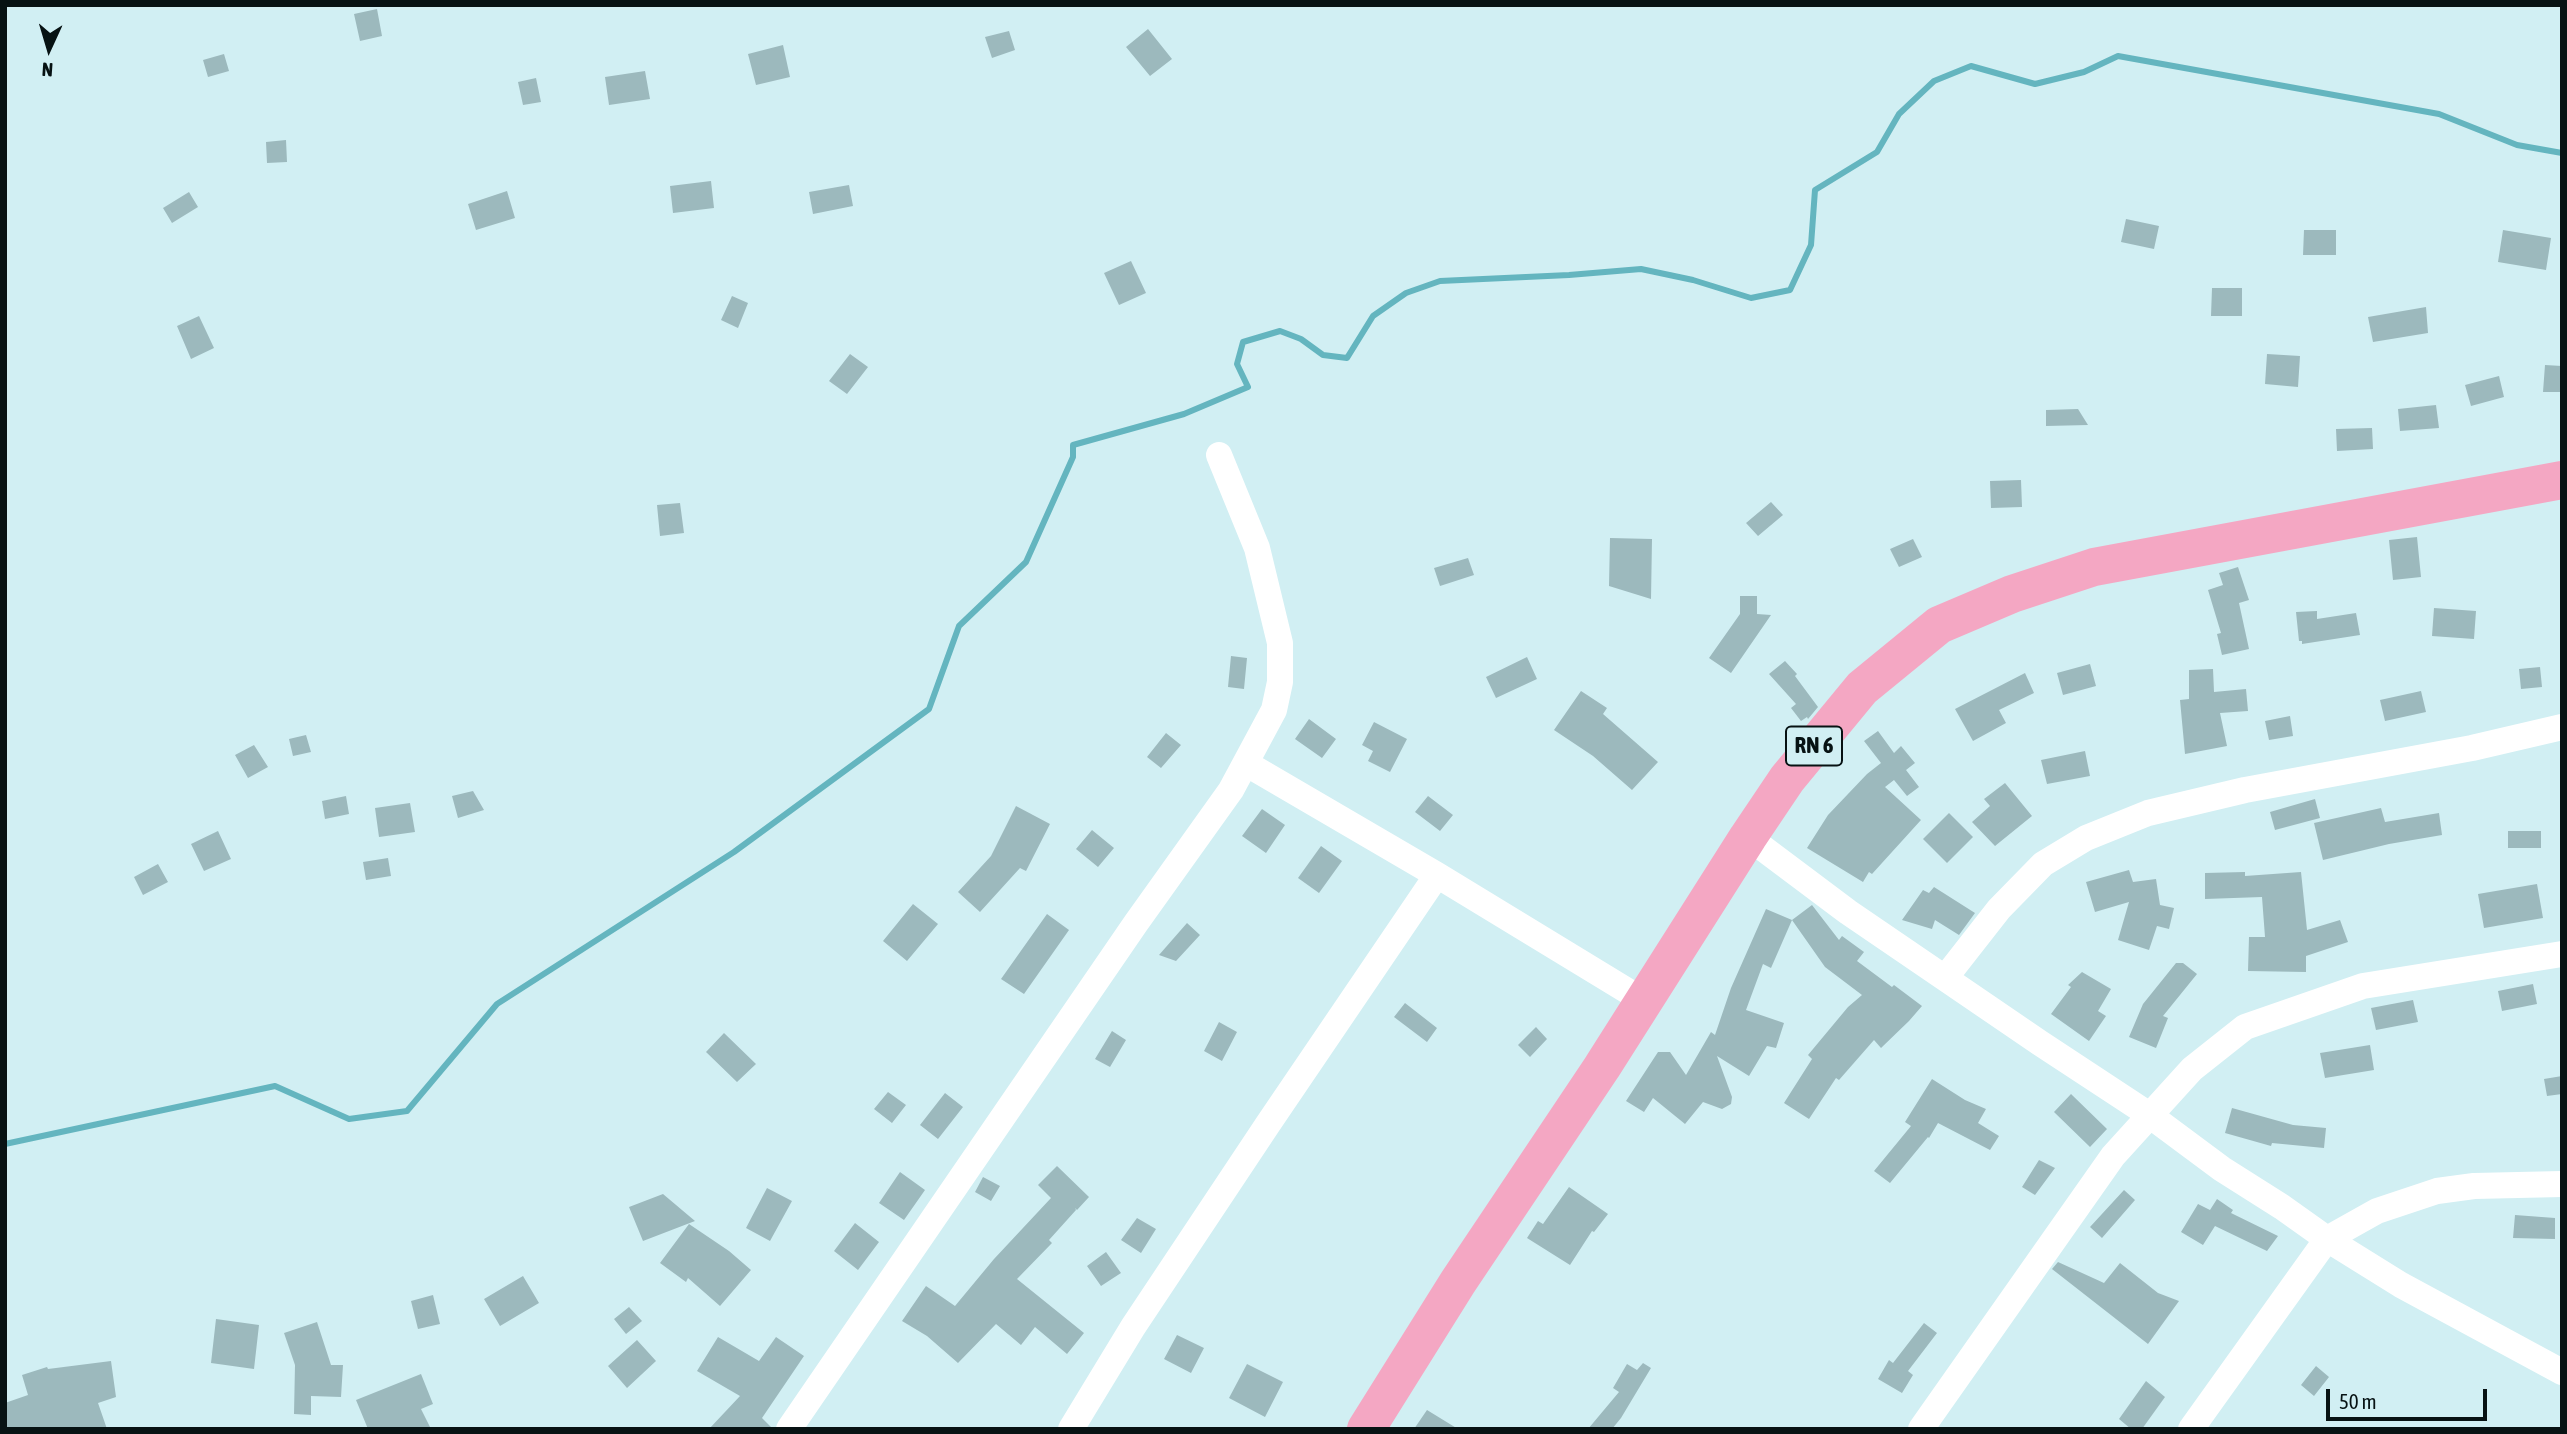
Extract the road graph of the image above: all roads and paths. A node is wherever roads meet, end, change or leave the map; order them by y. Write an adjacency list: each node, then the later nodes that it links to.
1 (1219, 455): 4 (street)
2 (2562, 480): 5 (main road, RN 6)
3 (2562, 727): 8 (street)
4 (1247, 764): 6 (street); 14 (street)
5 (1748, 837): 8 (street); 9 (main road, RN 6)
6 (1437, 875): 9 (street); 15 (street)
7 (2562, 954): 10 (street)
8 (1945, 978): 10 (street)
9 (1644, 1001): 16 (main road, RN 6)
10 (2148, 1114): 12 (street); 17 (street)
11 (2562, 1184): 12 (street)
12 (2327, 1239): 13 (street); 18 (street)
13 (2562, 1372)
14 (789, 1429)
15 (1072, 1429)
16 (1366, 1429)
17 (1921, 1429)
18 (2191, 1429)

